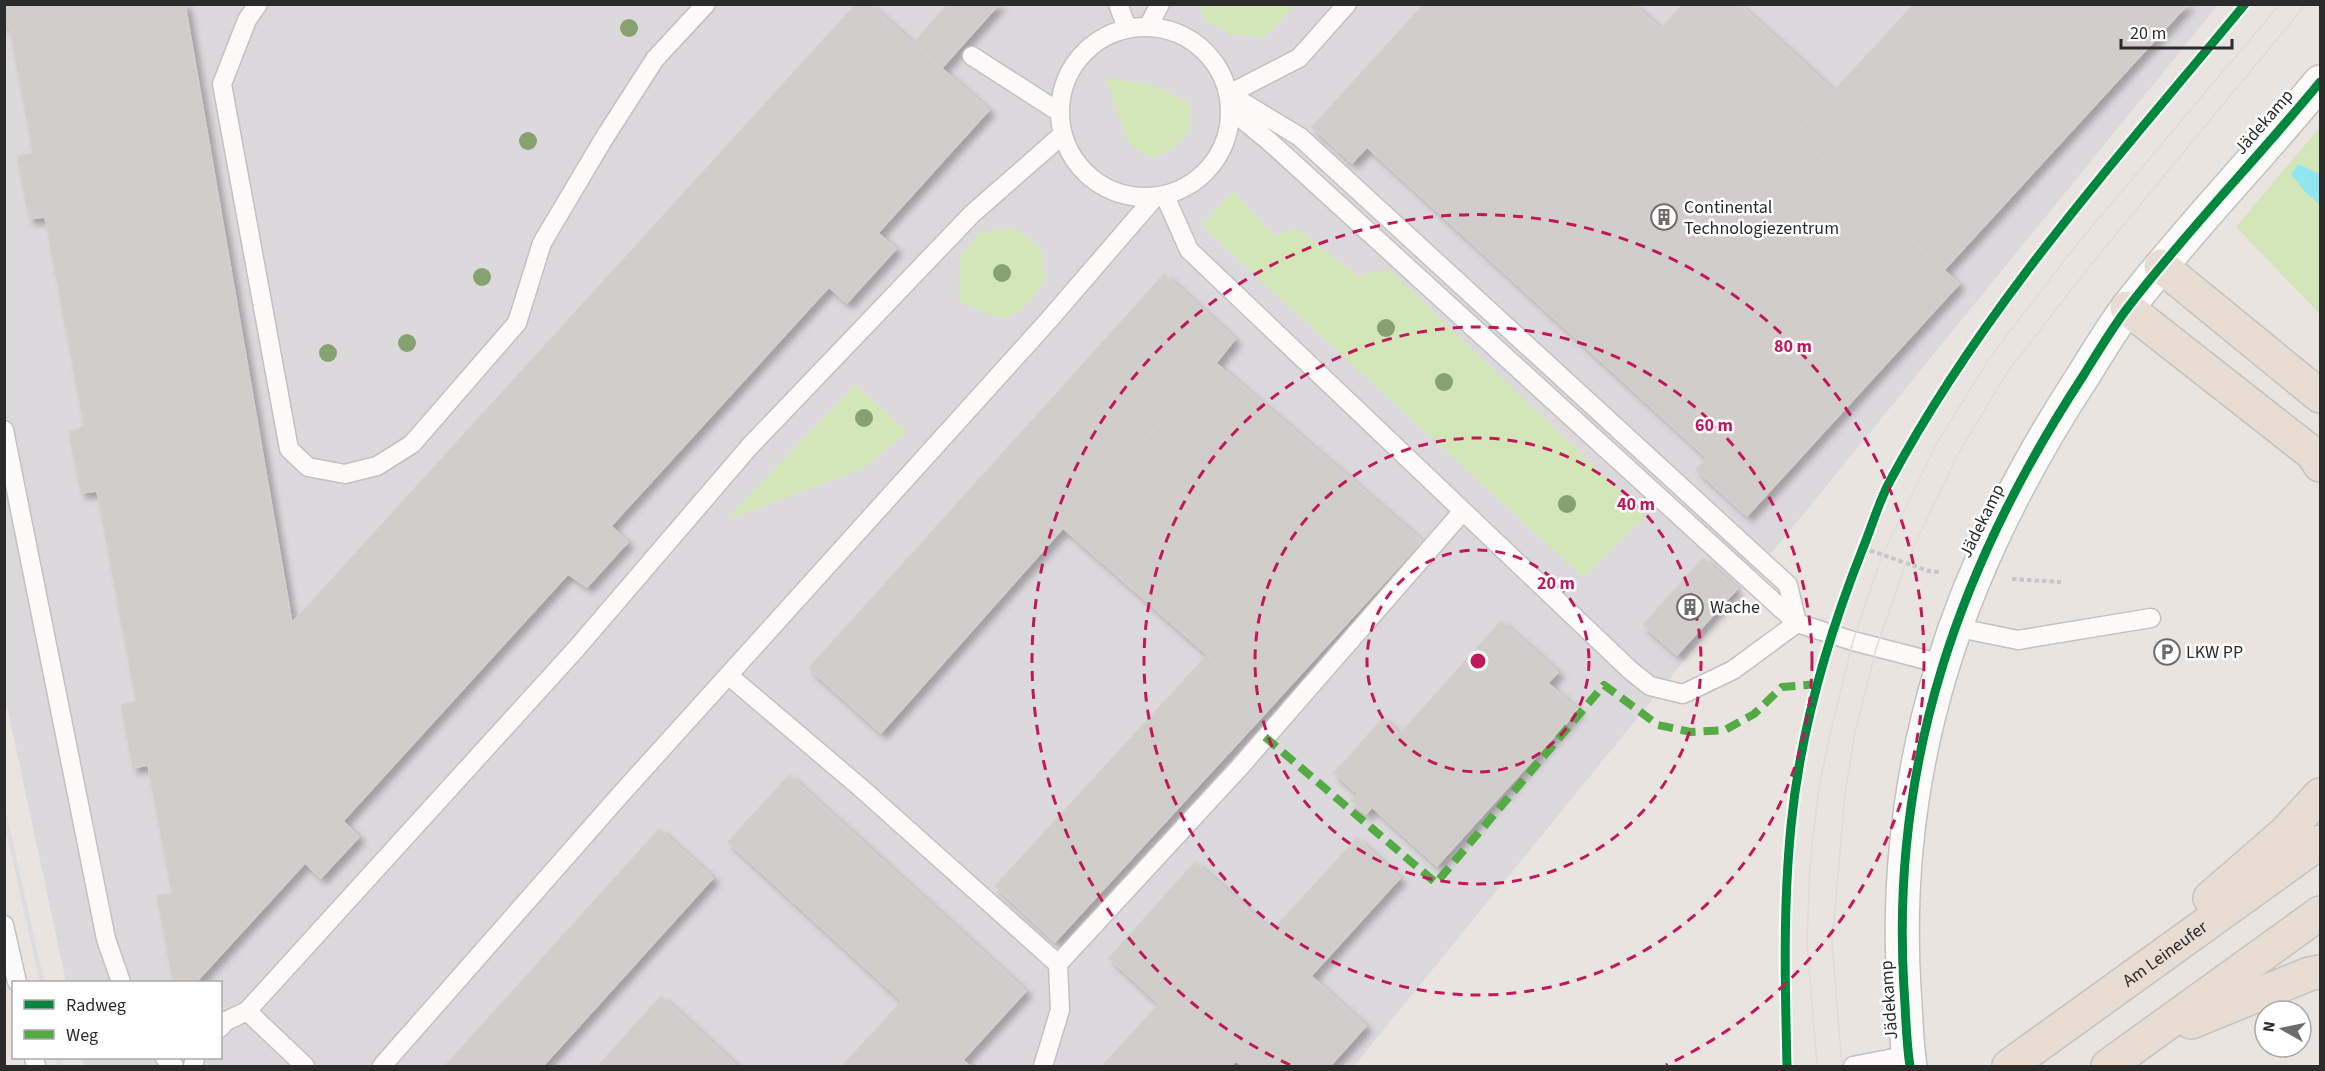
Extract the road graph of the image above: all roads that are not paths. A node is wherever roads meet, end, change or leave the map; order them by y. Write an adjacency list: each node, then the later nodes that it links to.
1 (258, 4): 2 (lane)
2 (706, 4)
3 (1118, 4): 7 (lane)
4 (1160, 4): 6 (lane)
5 (1347, 4): 10 (lane)
6 (1148, 27): 7 (lane); 10 (lane)
7 (1127, 28): 11 (lane)
8 (972, 56): 11 (lane)
9 (2320, 82): 14 (street, Jädekamp)
10 (1229, 102): 13 (lane); 21 (lane); 21 (lane)
11 (1059, 112): 12 (lane)
12 (1062, 135): 13 (lane); 33 (lane)
13 (1160, 196): 19 (lane); 24 (lane)
14 (2161, 266): 15 (street, Jädekamp); 16 (highway)
15 (2127, 308): 18 (highway); 22 (street, Jädekamp)
16 (2320, 396)
17 (4, 430): 32 (lane)
18 (2320, 465)
19 (1463, 511): 21 (lane); 29 (lane)
20 (2151, 618): 22 (lane)
21 (1797, 623): 23 (lane)
22 (1954, 627): 23 (street, Jädekamp)
23 (1942, 664): 37 (street, Jädekamp)
24 (728, 675): 29 (lane); 39 (lane)
25 (2320, 795): 36 (highway)
26 (2320, 842): 36 (highway, Am Leineufer)
27 (2320, 913): 35 (highway)
28 (4, 925): 31 (lane)
29 (1058, 964): 40 (lane)
30 (2320, 972): 35 (highway)
31 (17, 981)
32 (121, 981)
33 (247, 1011): 34 (lane); 38 (lane)
34 (222, 1026)
35 (2142, 1042): 43 (highway)
36 (2041, 1043): 42 (highway, Am Leineufer)
37 (1910, 1061): 41 (lane)
38 (305, 1066)
39 (382, 1066)
40 (1043, 1066)
41 (1852, 1066)
42 (2009, 1066)
43 (2108, 1066)

